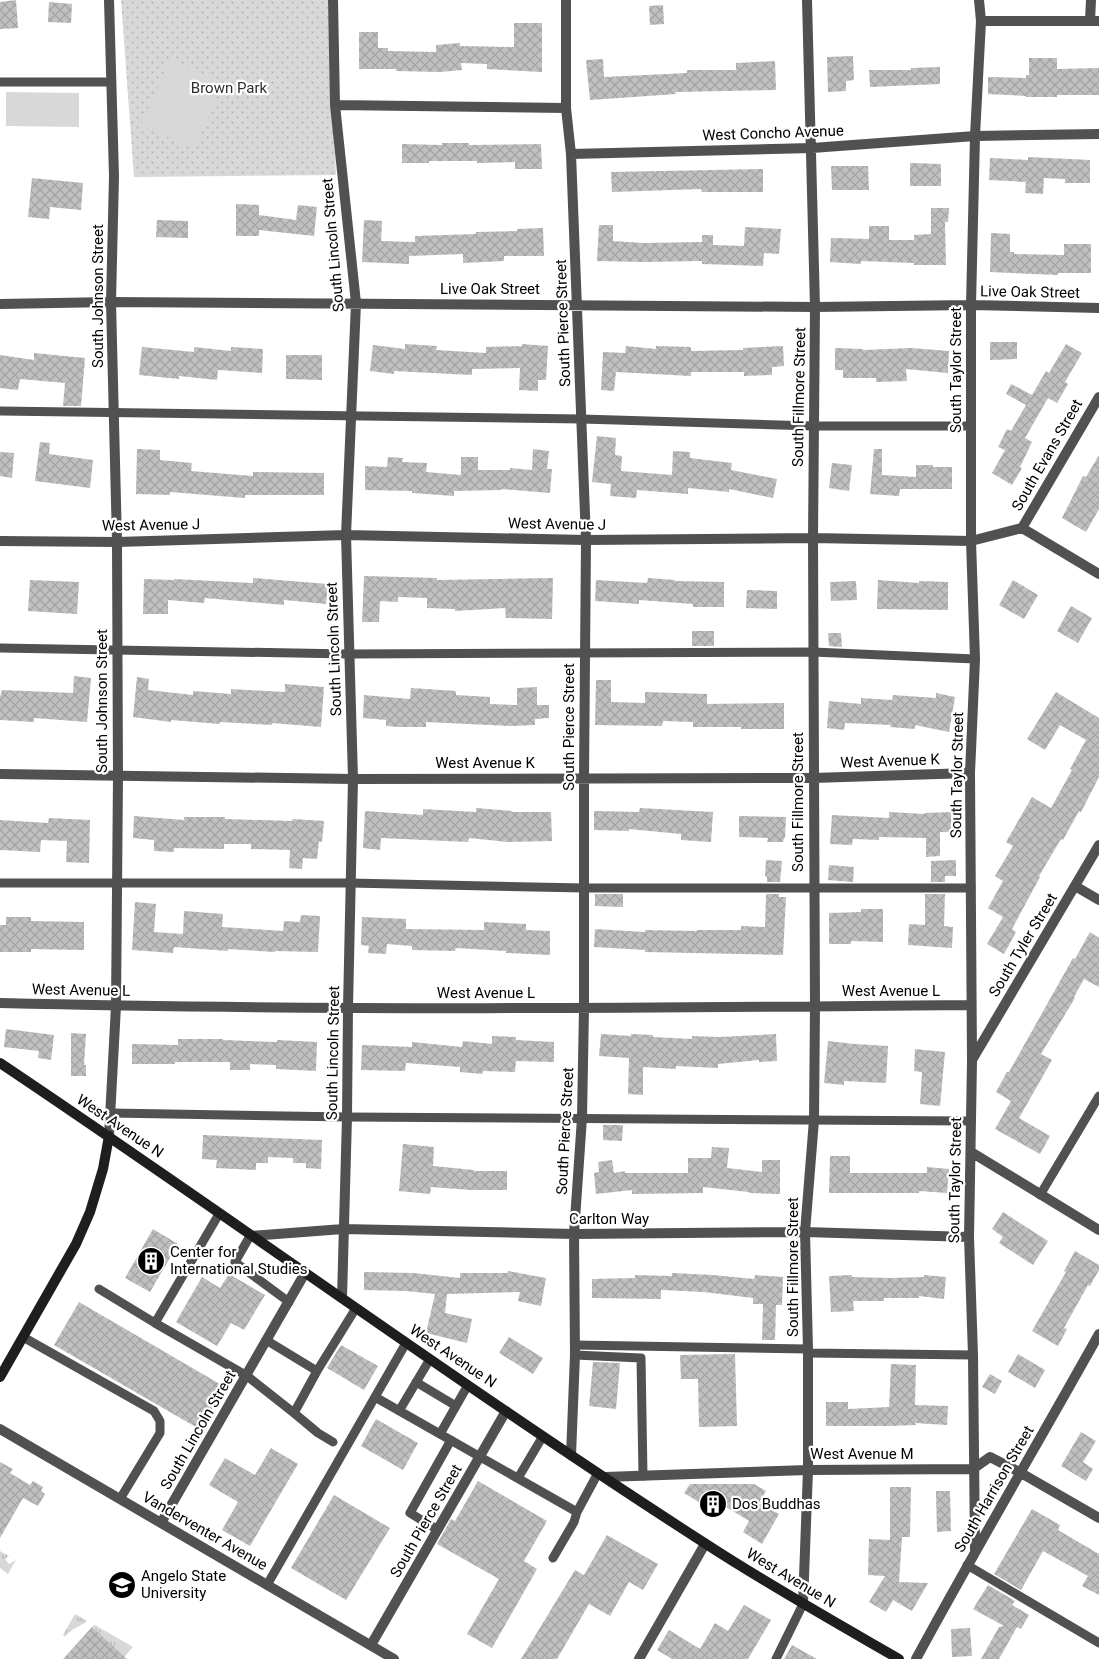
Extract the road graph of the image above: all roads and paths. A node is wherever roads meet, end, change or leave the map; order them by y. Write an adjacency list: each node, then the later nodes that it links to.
1 (109, 0): 10 (street, South Johnson Street)
2 (333, 0): 11 (street, South Lincoln Street)
3 (566, 0): 12 (street, South Pierce Street)
4 (807, 0): 15 (street, South Fillmore Street)
5 (980, 0): 7 (street, South Taylor Street)
6 (1090, 0): 8 (street)
7 (981, 21): 8 (street); 14 (street, South Taylor Street)
8 (1095, 21)
9 (0, 82): 10 (lane)
10 (111, 82): 17 (street, South Johnson Street)
11 (335, 105): 12 (street); 18 (street, South Lincoln Street)
12 (566, 108): 16 (street, South Pierce Street)
13 (1099, 134): 14 (street, West Concho Avenue)
14 (975, 136): 15 (street, West Concho Avenue); 21 (street, South Taylor Street)
15 (812, 148): 16 (street, West Concho Avenue); 22 (street, South Fillmore Street)
16 (571, 154): 20 (street, South Pierce Street)
17 (111, 302): 18 (street, Live Oak Street); 19 (street, Live Oak Street); 26 (street, South Johnson Street)
18 (356, 303): 20 (street, Live Oak Street); 27 (street, South Lincoln Street)
19 (0, 304)
20 (578, 305): 22 (street, Live Oak Street); 28 (street, South Pierce Street)
21 (970, 305): 22 (street, Live Oak Street); 23 (street, Live Oak Street); 30 (street, South Taylor Street)
22 (815, 307): 29 (street, South Fillmore Street)
23 (1099, 308)
24 (1099, 397): 31 (street, South Evans Street)
25 (0, 411): 26 (lane)
26 (114, 413): 27 (lane); 37 (street, South Johnson Street)
27 (351, 416): 28 (lane); 32 (street, South Lincoln Street)
28 (582, 419): 29 (lane); 34 (street, South Pierce Street)
29 (814, 426): 30 (lane); 33 (street, South Fillmore Street)
30 (971, 426): 36 (street, South Taylor Street)
31 (1022, 528): 36 (street, West Avenue J); 38 (street)
32 (346, 535): 34 (street, West Avenue J); 37 (street, West Avenue J); 43 (street, South Lincoln Street)
33 (813, 538): 34 (street, West Avenue J); 36 (street, West Avenue J); 42 (street, South Fillmore Street)
34 (586, 540): 41 (street, South Pierce Street)
35 (0, 541): 37 (street, West Avenue J)
36 (971, 541): 44 (street, South Taylor Street)
37 (117, 542): 40 (street, South Johnson Street)
38 (1099, 574)
39 (0, 648): 40 (lane)
40 (117, 649): 43 (lane); 47 (street, South Johnson Street)
41 (585, 652): 42 (lane); 43 (lane); 48 (street, South Pierce Street)
42 (813, 652): 44 (lane); 49 (street, South Fillmore Street)
43 (349, 654): 50 (street, South Lincoln Street)
44 (976, 659): 45 (street, South Taylor Street)
45 (970, 773): 49 (street, West Avenue K); 58 (street, South Taylor Street)
46 (0, 774): 47 (street, West Avenue K)
47 (118, 776): 50 (street, West Avenue K); 54 (street, South Johnson Street)
48 (584, 778): 49 (street, West Avenue K); 50 (street, West Avenue K); 56 (street, South Pierce Street)
49 (813, 778): 57 (street, South Fillmore Street)
50 (353, 779): 53 (street, South Lincoln Street)
51 (1099, 845): 55 (street, South Tyler Street)
52 (0, 883): 54 (lane)
53 (350, 883): 54 (lane); 56 (lane); 64 (street, South Lincoln Street)
54 (117, 884): 62 (street, South Johnson Street)
55 (1075, 886): 59 (street); 66 (street, South Tyler Street)
56 (584, 888): 57 (lane); 65 (street, South Pierce Street)
57 (814, 888): 58 (lane); 63 (street, South Fillmore Street)
58 (971, 888): 61 (street, South Taylor Street)
59 (1099, 900)
60 (0, 1003): 62 (street, West Avenue L)
61 (971, 1005): 63 (street, West Avenue L); 66 (street, South Taylor Street)
62 (116, 1006): 64 (street, West Avenue L); 69 (street, South Johnson Street)
63 (815, 1006): 65 (street, West Avenue L); 72 (street, South Fillmore Street)
64 (348, 1007): 65 (street, West Avenue L); 70 (street, South Lincoln Street)
65 (584, 1008): 71 (street, South Pierce Street)
66 (972, 1060): 73 (street, South Taylor Street)
67 (0, 1063): 74 (main road, West Avenue N)
68 (1099, 1096): 76 (lane)
69 (111, 1113): 70 (lane); 74 (street, South Johnson Street)
70 (347, 1117): 71 (lane); 78 (street, South Lincoln Street)
71 (582, 1118): 72 (lane); 81 (street, South Pierce Street)
72 (814, 1120): 73 (lane); 80 (street, South Fillmore Street)
73 (971, 1122): 75 (street, South Taylor Street)
74 (110, 1136): 77 (main road, West Avenue N); 91 (main road, South Johnson Street)
75 (971, 1152): 76 (street); 83 (street, South Taylor Street)
76 (1040, 1195): 79 (street)
77 (219, 1214): 82 (main road, West Avenue N); 89 (lane)
78 (343, 1229): 81 (street, Carlton Way); 82 (street, Carlton Way); 86 (street, South Lincoln Street)
79 (1099, 1230)
80 (805, 1232): 81 (street, Carlton Way); 83 (street, Carlton Way); 95 (street, South Fillmore Street)
81 (574, 1234): 94 (street, South Pierce Street)
82 (250, 1236): 84 (main road, West Avenue N); 87 (lane)
83 (969, 1237): 96 (street, South Taylor Street)
84 (305, 1273): 86 (main road, West Avenue N); 87 (street, South Lincoln Street)
85 (98, 1289): 89 (lane)
86 (342, 1298): 88 (main road, West Avenue N)
87 (289, 1302): 92 (street, South Lincoln Street)
88 (356, 1308): 93 (main road, West Avenue N); 98 (lane)
89 (155, 1323): 99 (lane)
90 (1099, 1334): 117 (street, South Harrison Street)
91 (23, 1337): 100 (main road, South Johnson Street); 121 (lane)
92 (266, 1340): 98 (lane); 99 (street, South Lincoln Street)
93 (406, 1343): 97 (main road, West Avenue N); 103 (lane)
94 (575, 1350): 95 (lane); 113 (street, South Pierce Street); 119 (lane)
95 (808, 1351): 96 (lane); 116 (street, South Fillmore Street)
96 (973, 1355): 115 (street, South Taylor Street)
97 (430, 1359): 101 (lane); 102 (main road, West Avenue N)
98 (317, 1371): 107 (lane)
99 (247, 1376): 107 (lane); 124 (street, South Lincoln Street)
100 (0, 1377)
101 (416, 1382): 104 (lane); 105 (lane)
102 (468, 1385): 104 (lane); 106 (main road, West Avenue N)
103 (375, 1397): 105 (lane); 130 (lane)
104 (456, 1406): 109 (lane)
105 (399, 1411): 109 (lane)
106 (506, 1411): 110 (main road, West Avenue N); 114 (street, South Pierce Street)
107 (294, 1413): 112 (lane)
108 (0, 1429): 121 (street, Vanderventer Avenue)
109 (440, 1434): 111 (lane)
110 (543, 1436): 113 (main road, West Avenue N); 120 (lane)
111 (451, 1440): 114 (lane); 125 (lane)
112 (334, 1442)
113 (571, 1455): 118 (main road, West Avenue N)
114 (481, 1458): 120 (lane); 125 (street, South Pierce Street)
115 (973, 1469): 116 (street, West Avenue M); 117 (street, West Avenue M); 127 (street, South Taylor Street)
116 (808, 1470): 119 (street, West Avenue M); 131 (street, South Fillmore Street)
117 (1021, 1473): 123 (street, West Avenue M); 127 (street, South Harrison Street)
118 (602, 1475): 119 (street, West Avenue M); 122 (lane); 126 (main road, West Avenue N)
119 (643, 1476)
120 (518, 1478): 122 (lane)
121 (120, 1499): 124 (street, Vanderventer Avenue)
122 (577, 1512): 128 (lane)
123 (1099, 1518)
124 (161, 1523): 130 (street, Vanderventer Avenue)
125 (438, 1530): 133 (street, South Pierce Street)
126 (705, 1544): 131 (main road, West Avenue N); 135 (street)
127 (975, 1550): 129 (street, South Harrison Street)
128 (553, 1558)
129 (967, 1566): 132 (lane); 138 (street, South Harrison Street)
130 (267, 1585): 133 (street, Vanderventer Avenue)
131 (804, 1604): 136 (lane); 137 (main road, West Avenue N)
132 (1099, 1643)
133 (371, 1646): 134 (street, Vanderventer Avenue)
134 (394, 1659)
135 (639, 1659)
136 (776, 1659)
137 (899, 1659)
138 (916, 1659)

